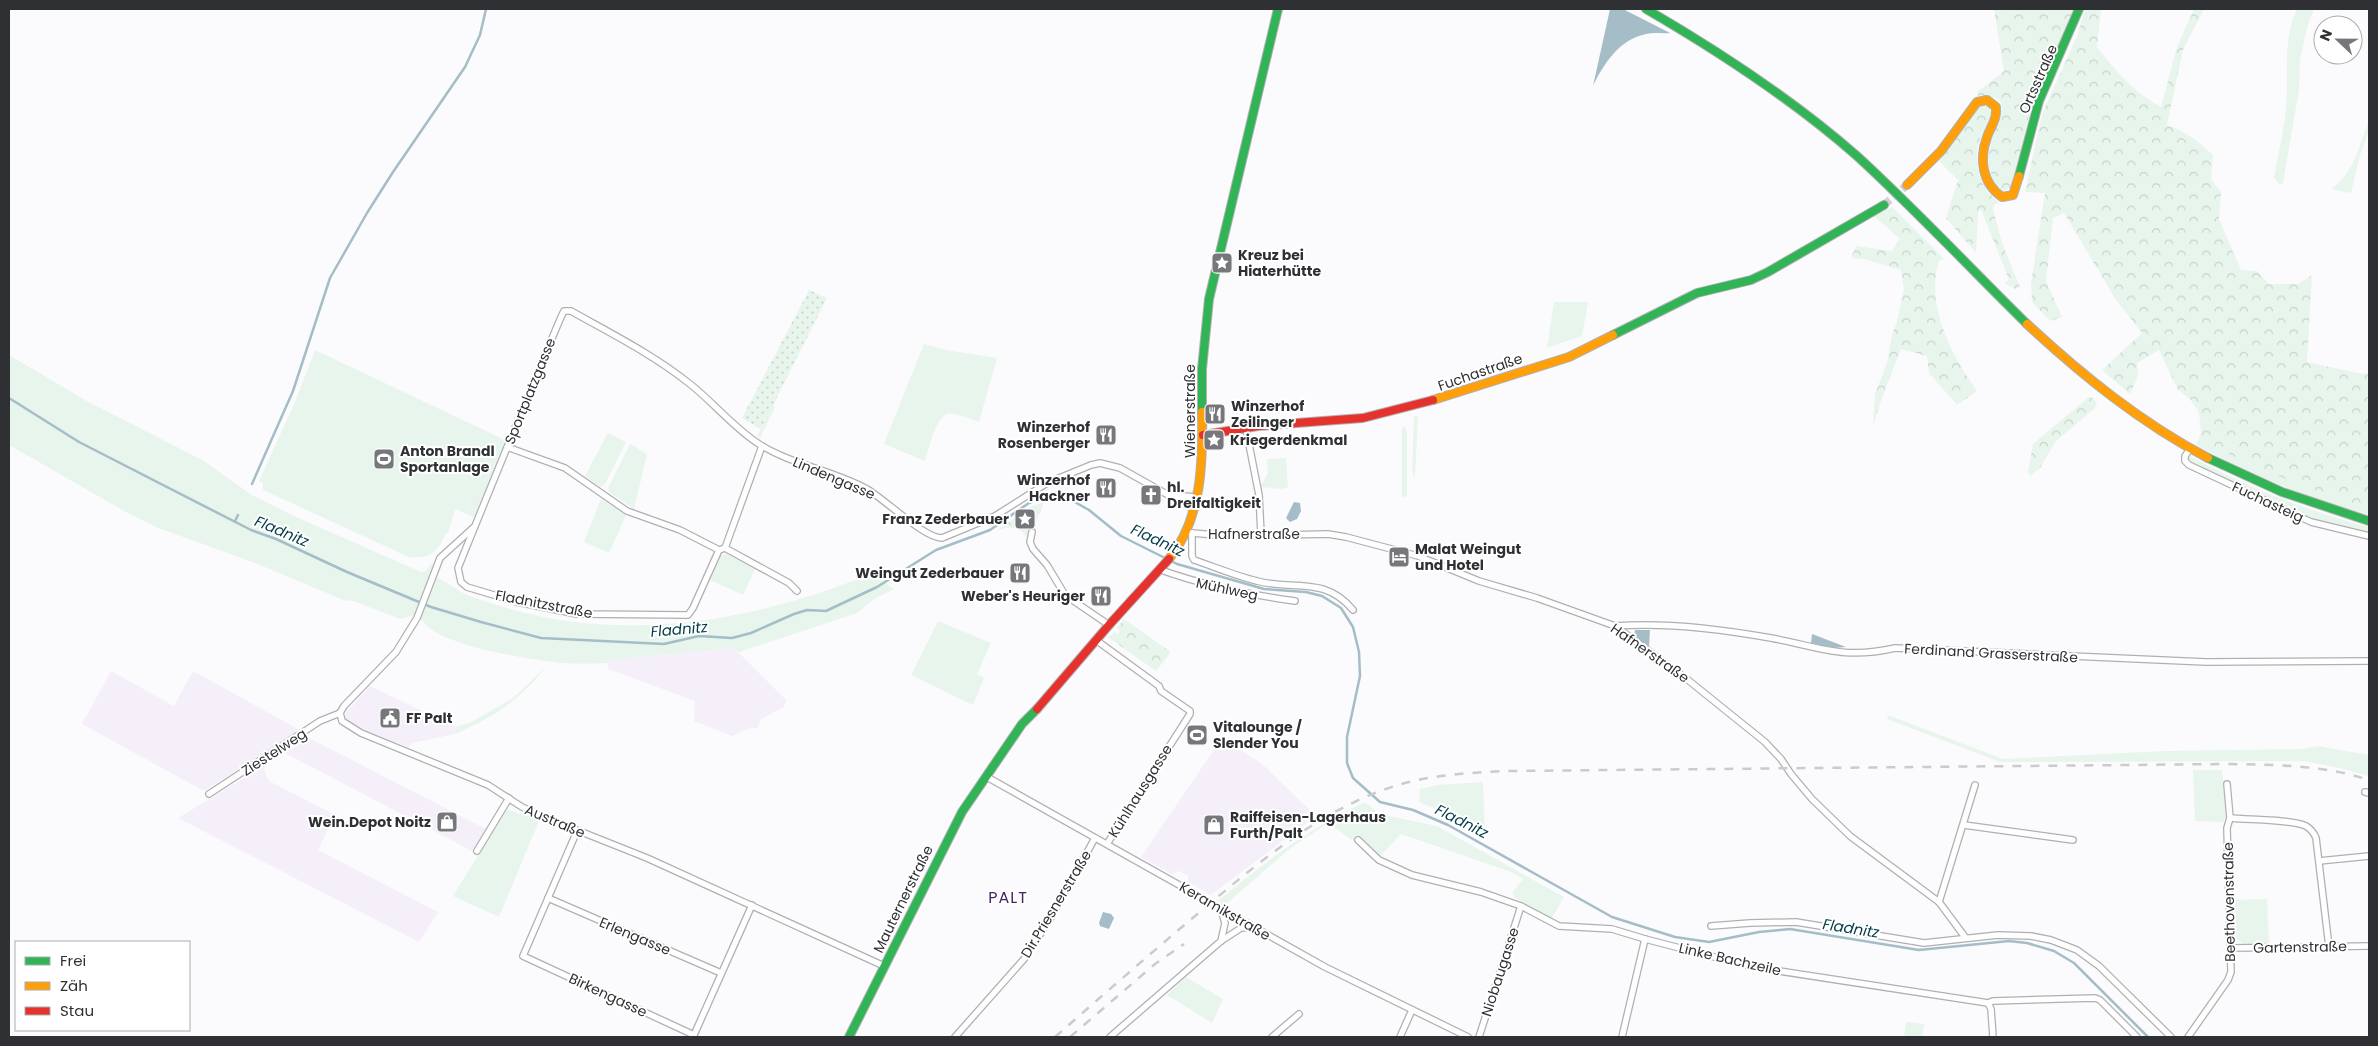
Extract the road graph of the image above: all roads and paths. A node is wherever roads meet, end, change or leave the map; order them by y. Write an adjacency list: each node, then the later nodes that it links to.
1 (1278, 9): 8 (street, Wienerstraße)
2 (1646, 9): 11 (street)
3 (2079, 9): 4 (street, Ortsstraße)
4 (1907, 185)
5 (1884, 205): 7 (street, Fuchastraße)
6 (564, 311): 9 (street, Lindengasse); 10 (street, Sportplatzgasse)
7 (1246, 429): 8 (street, Fuchastraße); 19 (street)
8 (1203, 435): 13 (street, Wienerstraße)
9 (762, 446): 12 (street, Lindengasse); 21 (street, Fladnitzstraße)
10 (507, 447): 16 (street, Sportplatzgasse); 21 (street)
11 (2190, 449): 15 (street); 20 (street, Fuchasteig)
12 (1170, 495): 13 (street, Lindengasse); 14 (street, Lindengasse)
13 (1196, 497): 14 (street, Wienerstraße)
14 (1193, 509): 18 (street, Wienerstraße)
15 (2369, 521)
16 (474, 527): 23 (street, Sportplatzgasse); 31 (street, Sportplatzgasse)
17 (1032, 532): 27 (street)
18 (1189, 532): 19 (street, Hafnerstraße); 22 (street, Wienerstraße); 26 (street)
19 (1261, 534): 28 (street, Hafnerstraße)
20 (2369, 536)
21 (722, 549): 23 (street, Fladnitzstraße); 24 (street)
22 (1160, 570): 25 (street, Mühlweg); 27 (street, Wienerstraße)
23 (458, 575)
24 (797, 591)
25 (1295, 601)
26 (1352, 610)
27 (1109, 625): 29 (street, Wienerstraße)
28 (1615, 626): 30 (street, Ferdinand Grasserstraße); 48 (street, Hafnerstraße)
29 (1096, 640): 32 (street, Wienerstraße); 43 (street, Kühlhausgasse)
30 (2369, 661)
31 (340, 713): 35 (street, Ziestelweg); 36 (street, Austraße)
32 (987, 777): 40 (street, Keramikstraße); 60 (street, Mauternerstraße)
33 (2226, 784): 37 (street, Beethovenstraße)
34 (1975, 786): 38 (street)
35 (209, 794)
36 (509, 798): 39 (street, Austraße); 44 (street)
37 (2230, 818): 46 (street); 59 (street, Beethovenstraße)
38 (1964, 825): 42 (street); 48 (street)
39 (577, 831): 47 (street); 49 (street, Austraße)
40 (1095, 838): 43 (street, Keramikstraße); 67 (street, Dir.Priesnerstraße)
41 (1358, 840): 50 (street, Linke Bachzeile)
42 (2073, 840)
43 (1107, 844): 51 (street, Keramikstraße)
44 (477, 851)
45 (2369, 856): 46 (street)
46 (2319, 861): 58 (street)
47 (548, 898): 61 (street, Erlengasse); 61 (street, Birkengasse)
48 (1939, 902): 54 (street, Hafnerstraße)
49 (752, 905): 60 (street, Austraße); 61 (street)
50 (1520, 906): 55 (street, Linke Bachzeile); 72 (street, Niobaugasse)
51 (1222, 910): 53 (street, Keramikstraße); 56 (street)
52 (1711, 926): 54 (street)
53 (1252, 927): 56 (street); 63 (street, Keramikstraße)
54 (1965, 938): 77 (street)
55 (1645, 939): 62 (street, Linke Bachzeile); 73 (street)
56 (1221, 941): 68 (street)
57 (2369, 946): 58 (street, Gartenstraße)
58 (2329, 947): 59 (street, Gartenstraße)
59 (2231, 948): 78 (street, Beethovenstraße)
60 (884, 966): 66 (street, Mauternerstraße)
61 (721, 973)
62 (1988, 1003): 65 (street, Linke Bachzeile); 74 (street)
63 (1412, 1010): 70 (street); 71 (street, Keramikstraße)
64 (1299, 1014): 69 (street)
65 (2127, 1028): 75 (street); 76 (street, Linke Bachzeile)
66 (849, 1037)
67 (955, 1037)
68 (1110, 1037)
69 (1272, 1037)
70 (1400, 1037)
71 (1468, 1037)
72 (1479, 1037)
73 (1622, 1037)
74 (1993, 1037)
75 (2126, 1037)
76 (2136, 1037)
77 (2171, 1037)
78 (2188, 1037)

